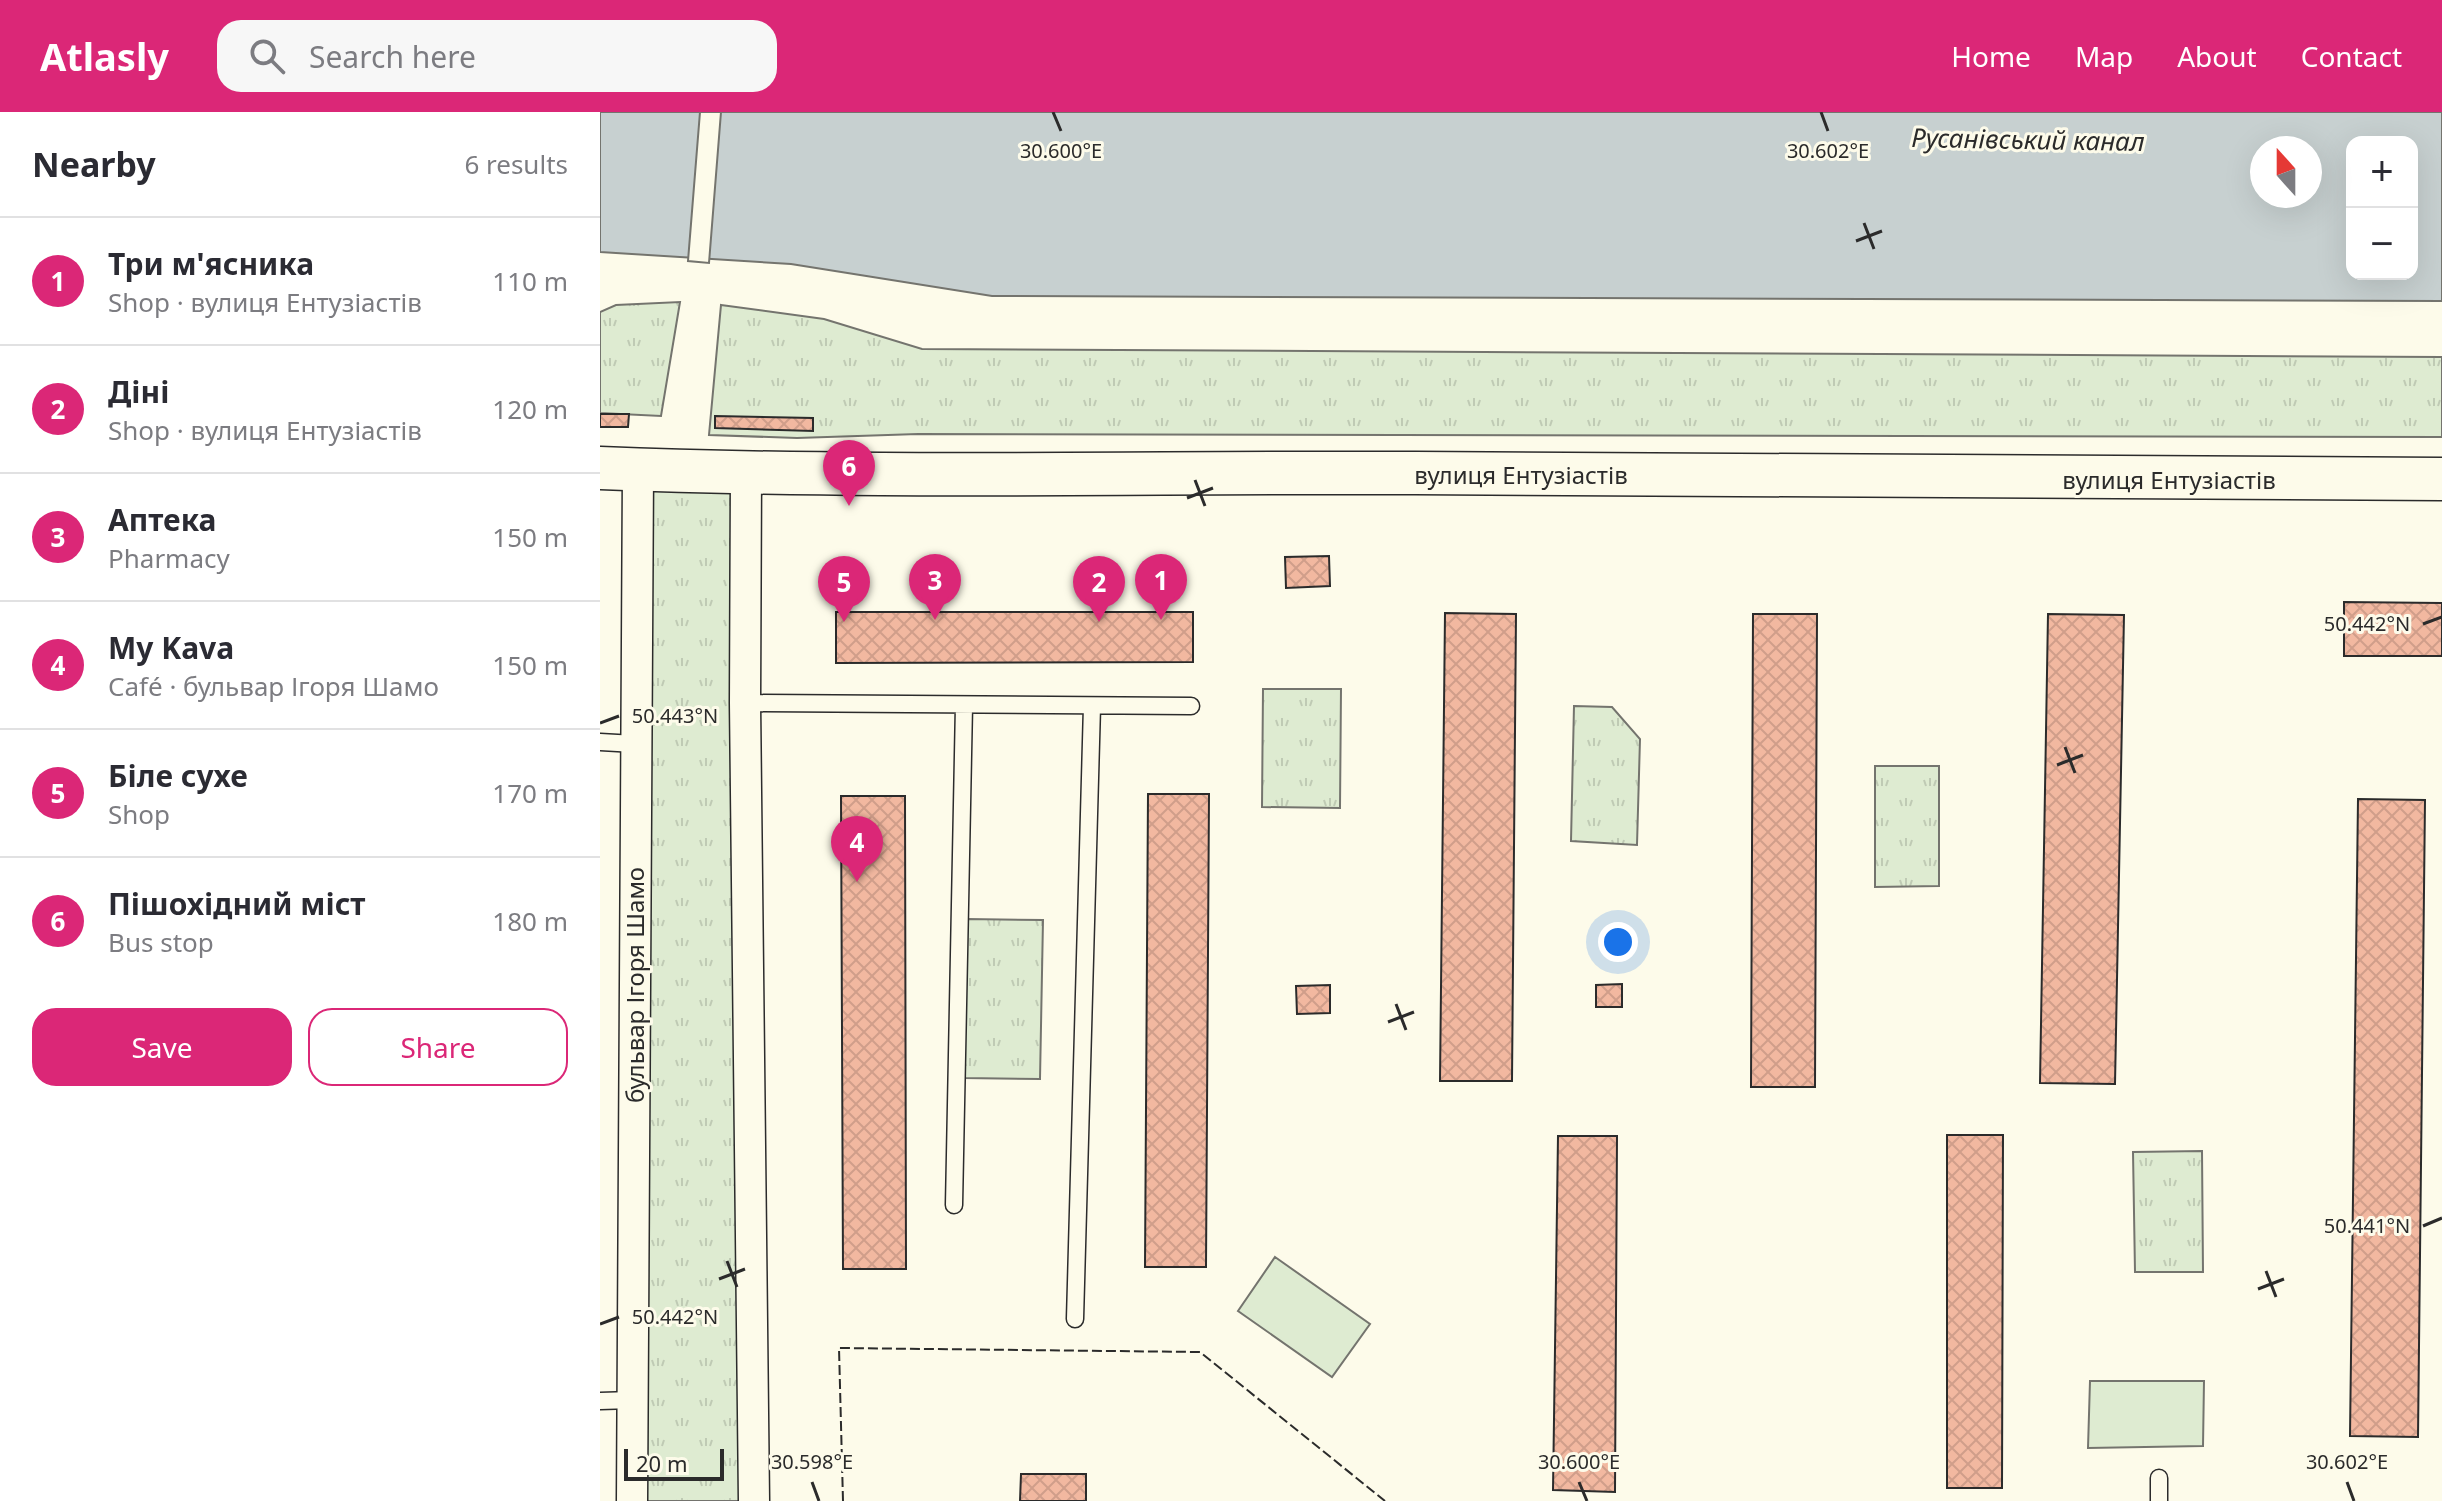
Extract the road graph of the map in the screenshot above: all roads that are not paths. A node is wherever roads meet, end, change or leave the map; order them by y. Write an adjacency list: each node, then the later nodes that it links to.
1 (619, 469): 2 (street, вулиця Ентузіастів); 9 (street, бульвар Ігоря Шамо)
2 (746, 471): 3 (street, вулиця Ентузіастів); 4 (street)
3 (2442, 479)
4 (745, 703): 5 (lane); 16 (street)
5 (964, 705): 6 (lane); 10 (lane)
6 (1092, 706): 7 (lane); 11 (lane)
7 (1191, 706)
8 (600, 742): 9 (lane)
9 (635, 744): 12 (street, бульвар Ігоря Шамо)
10 (954, 1205)
11 (1075, 1319)
12 (632, 1400): 13 (lane); 15 (street, бульвар Ігоря Шамо)
13 (600, 1401)
14 (2159, 1478): 17 (lane)
15 (632, 1501)
16 (754, 1501)
17 (2159, 1501)

